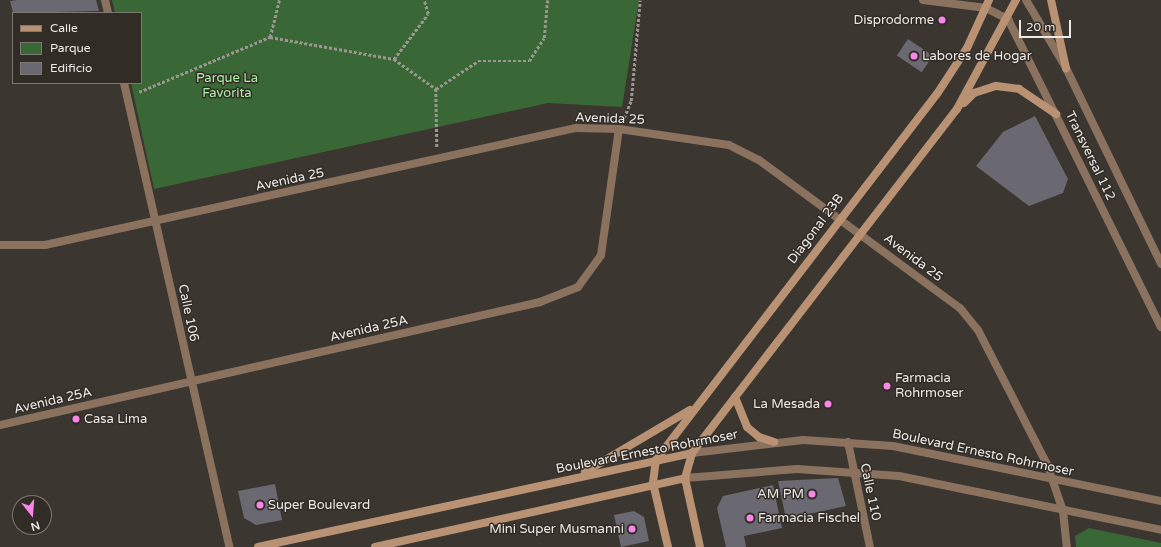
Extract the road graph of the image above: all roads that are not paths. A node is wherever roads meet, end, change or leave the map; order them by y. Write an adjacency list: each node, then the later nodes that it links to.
1 (105, 0): 7 (street)
2 (923, 0): 6 (street)
3 (1016, 0): 8 (main road)
4 (1026, 0): 9 (street, Transversal 112)
5 (1051, 0): 9 (main road)
6 (988, 4): 8 (street); 14 (main road, Diagonal 23B)
7 (108, 12)
8 (1008, 19): 11 (main road); 12 (street, Transversal 112)
9 (1066, 68): 18 (street, Transversal 112)
10 (124, 84): 15 (street, Calle 106)
11 (957, 109): 12 (main road); 16 (main road)
12 (1056, 114): 19 (street, Transversal 112)
13 (619, 129): 14 (street, Avenida 25); 15 (street, Avenida 25); 20 (street, Avenida 25A)
14 (839, 219): 16 (street, Avenida 25); 22 (main road, Diagonal 23B)
15 (156, 221): 17 (street, Avenida 25); 20 (street, Calle 106)
16 (862, 235): 21 (main road); 31 (street, Avenida 25)
17 (0, 245)
18 (1161, 264)
19 (1161, 327)
20 (191, 382): 23 (street, Avenida 25A); 36 (street, Calle 106)
21 (735, 397): 24 (main road); 26 (main road)
22 (696, 406): 27 (main road, Diagonal 23B); 29 (main road)
23 (0, 425)
24 (774, 442): 25 (street, Boulevard Ernesto Rohrmoser); 26 (street, Boulevard Ernesto Rohrmoser)
25 (848, 442): 28 (street, Calle 110); 31 (street, Boulevard Ernesto Rohrmoser)
26 (692, 453): 27 (main road, Boulevard Ernesto Rohrmoser); 30 (main road)
27 (656, 460): 29 (main road, Boulevard Ernesto Rohrmoser); 32 (main road)
28 (853, 471): 30 (street); 34 (street); 41 (street, Calle 110)
29 (575, 477): 37 (main road, Boulevard Ernesto Rohrmoser)
30 (685, 478): 32 (main road); 40 (main road)
31 (1051, 480): 33 (street, Boulevard Ernesto Rohrmoser); 34 (street, Avenida 25)
32 (653, 483): 38 (main road); 39 (main road)
33 (1161, 501)
34 (1063, 511): 35 (street); 42 (street, Avenida 25)
35 (1161, 530)
36 (229, 547)
37 (258, 547)
38 (375, 547)
39 (668, 547)
40 (700, 547)
41 (870, 547)
42 (1066, 547)

